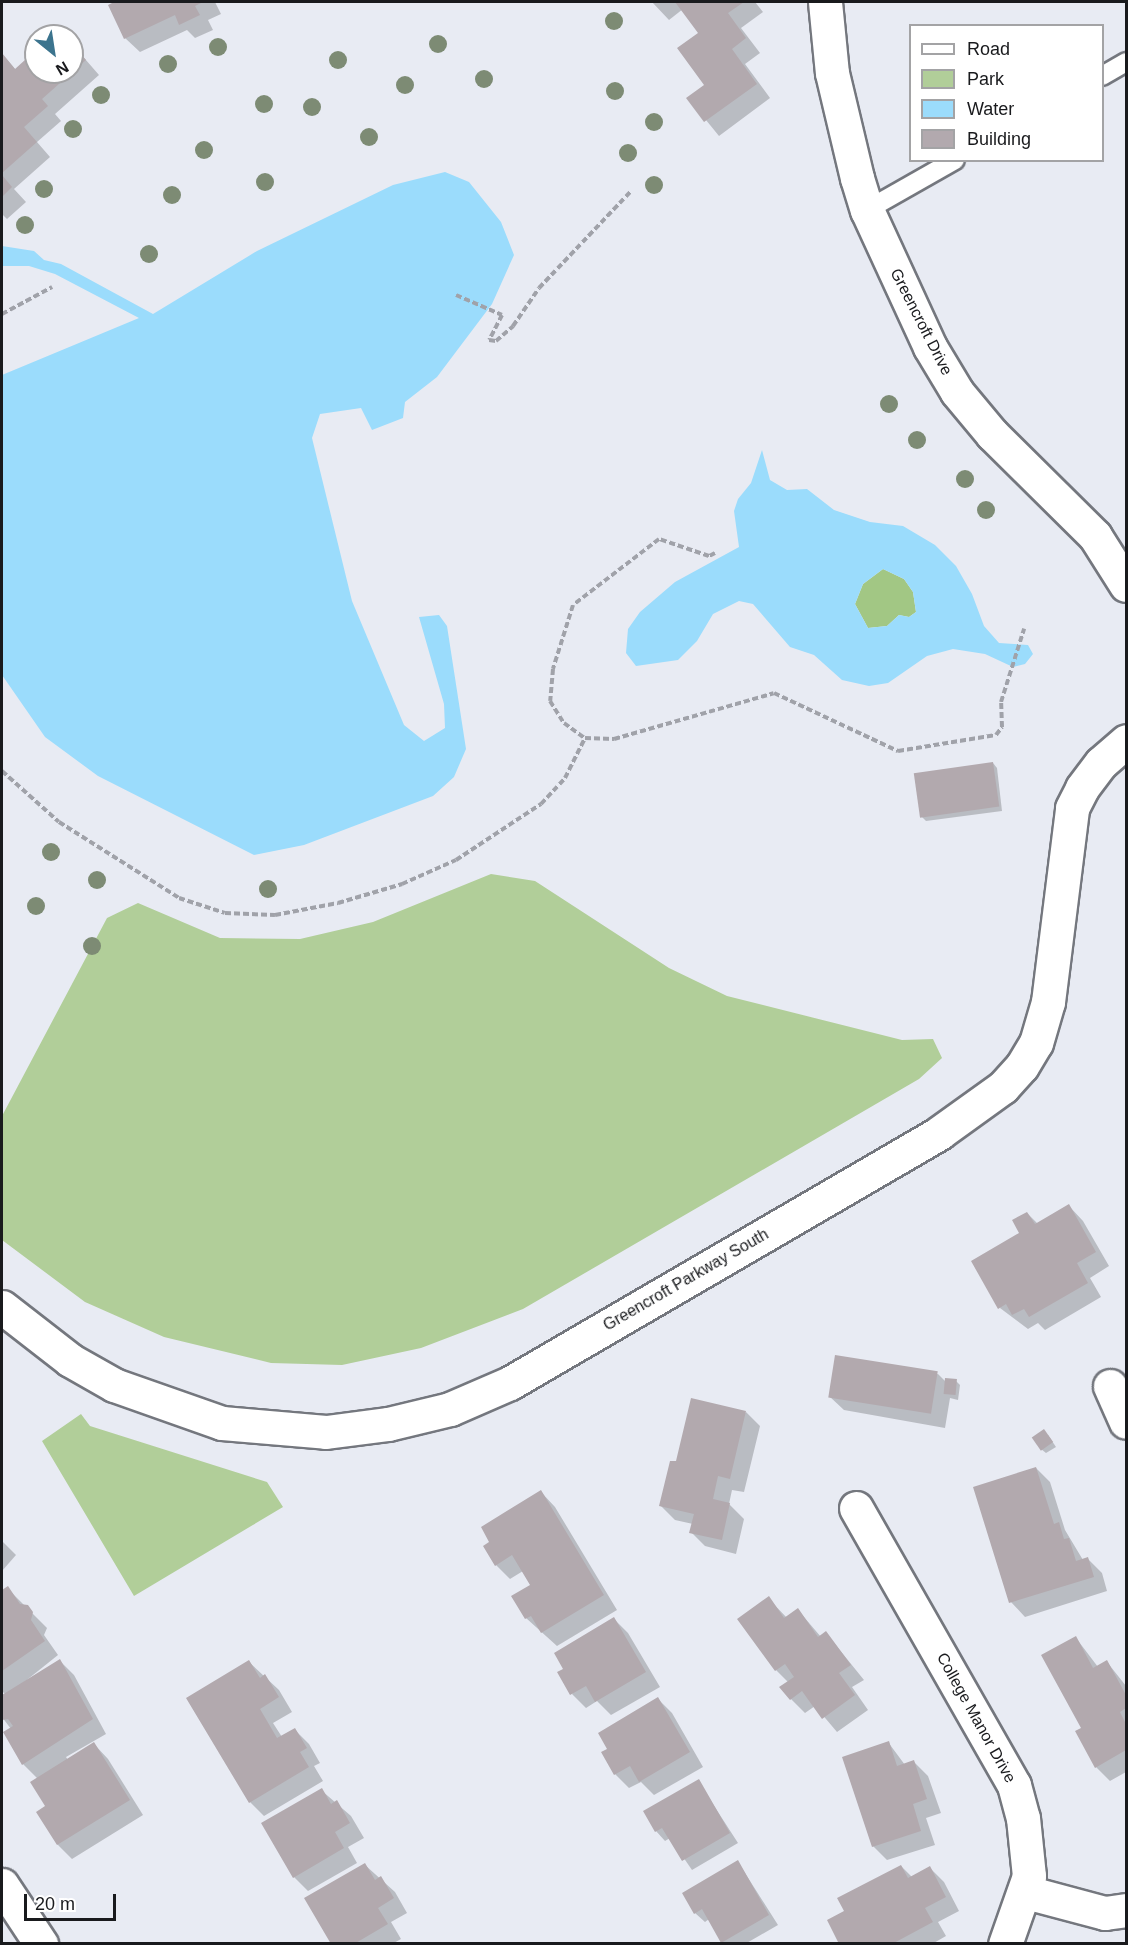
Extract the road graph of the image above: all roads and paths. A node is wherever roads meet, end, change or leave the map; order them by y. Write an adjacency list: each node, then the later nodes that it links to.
1 (825, 2): 6 (street, Greencroft Drive)
2 (1126, 62): 3 (lane)
3 (1104, 75)
4 (951, 162): 6 (lane)
5 (630, 191): 8 (path)
6 (867, 210): 11 (street, Greencroft Drive)
7 (52, 286): 9 (path)
8 (456, 295)
9 (2, 314)
10 (715, 553): 13 (path)
11 (1126, 585)
12 (1024, 629): 13 (path)
13 (585, 738): 15 (path)
14 (1126, 741): 16 (street, Greencroft Parkway South)
15 (2, 771)
16 (2, 1307)
17 (1110, 1386): 18 (street)
18 (1126, 1422)
19 (856, 1508): 21 (street, College Manor Drive)
20 (2, 1886): 23 (street)
21 (1026, 1892): 22 (street); 24 (street, College Manor Drive)
22 (1126, 1910)
23 (41, 1944)
24 (1005, 1944)

